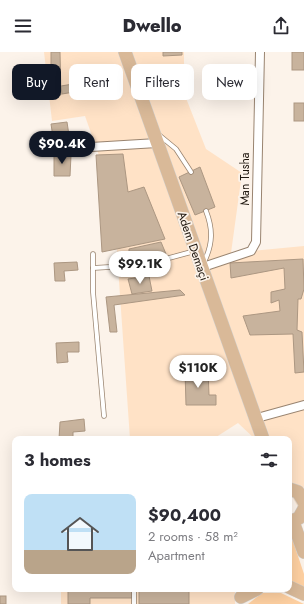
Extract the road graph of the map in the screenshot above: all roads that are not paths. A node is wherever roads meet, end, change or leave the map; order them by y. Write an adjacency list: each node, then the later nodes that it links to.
1 (125, 52): 3 (main road, Adem Demaçi)
2 (260, 52): 11 (street, Man Tusha)
3 (153, 130): 4 (main road, Adem Demaçi); 6 (lane)
4 (157, 143): 5 (street); 8 (main road, Adem Demaçi)
5 (91, 147)
6 (191, 172)
7 (206, 211): 11 (lane)
8 (195, 252): 10 (lane); 11 (main road, Adem Demaçi)
9 (93, 254): 10 (lane)
10 (93, 268): 13 (lane)
11 (200, 268): 14 (main road, Adem Demaçi)
12 (304, 405): 14 (street)
13 (104, 416)
14 (257, 418): 15 (main road, Adem Demaçi)
15 (262, 436)
16 (292, 489): 17 (main road)
17 (304, 502)
18 (304, 511): 19 (main road)
19 (292, 522)
20 (292, 524): 21 (main road)
21 (304, 552)
22 (292, 588): 25 (main road)
23 (134, 592): 27 (lane)
24 (251, 592): 26 (main road)
25 (304, 594)
26 (242, 597)
27 (134, 604)

